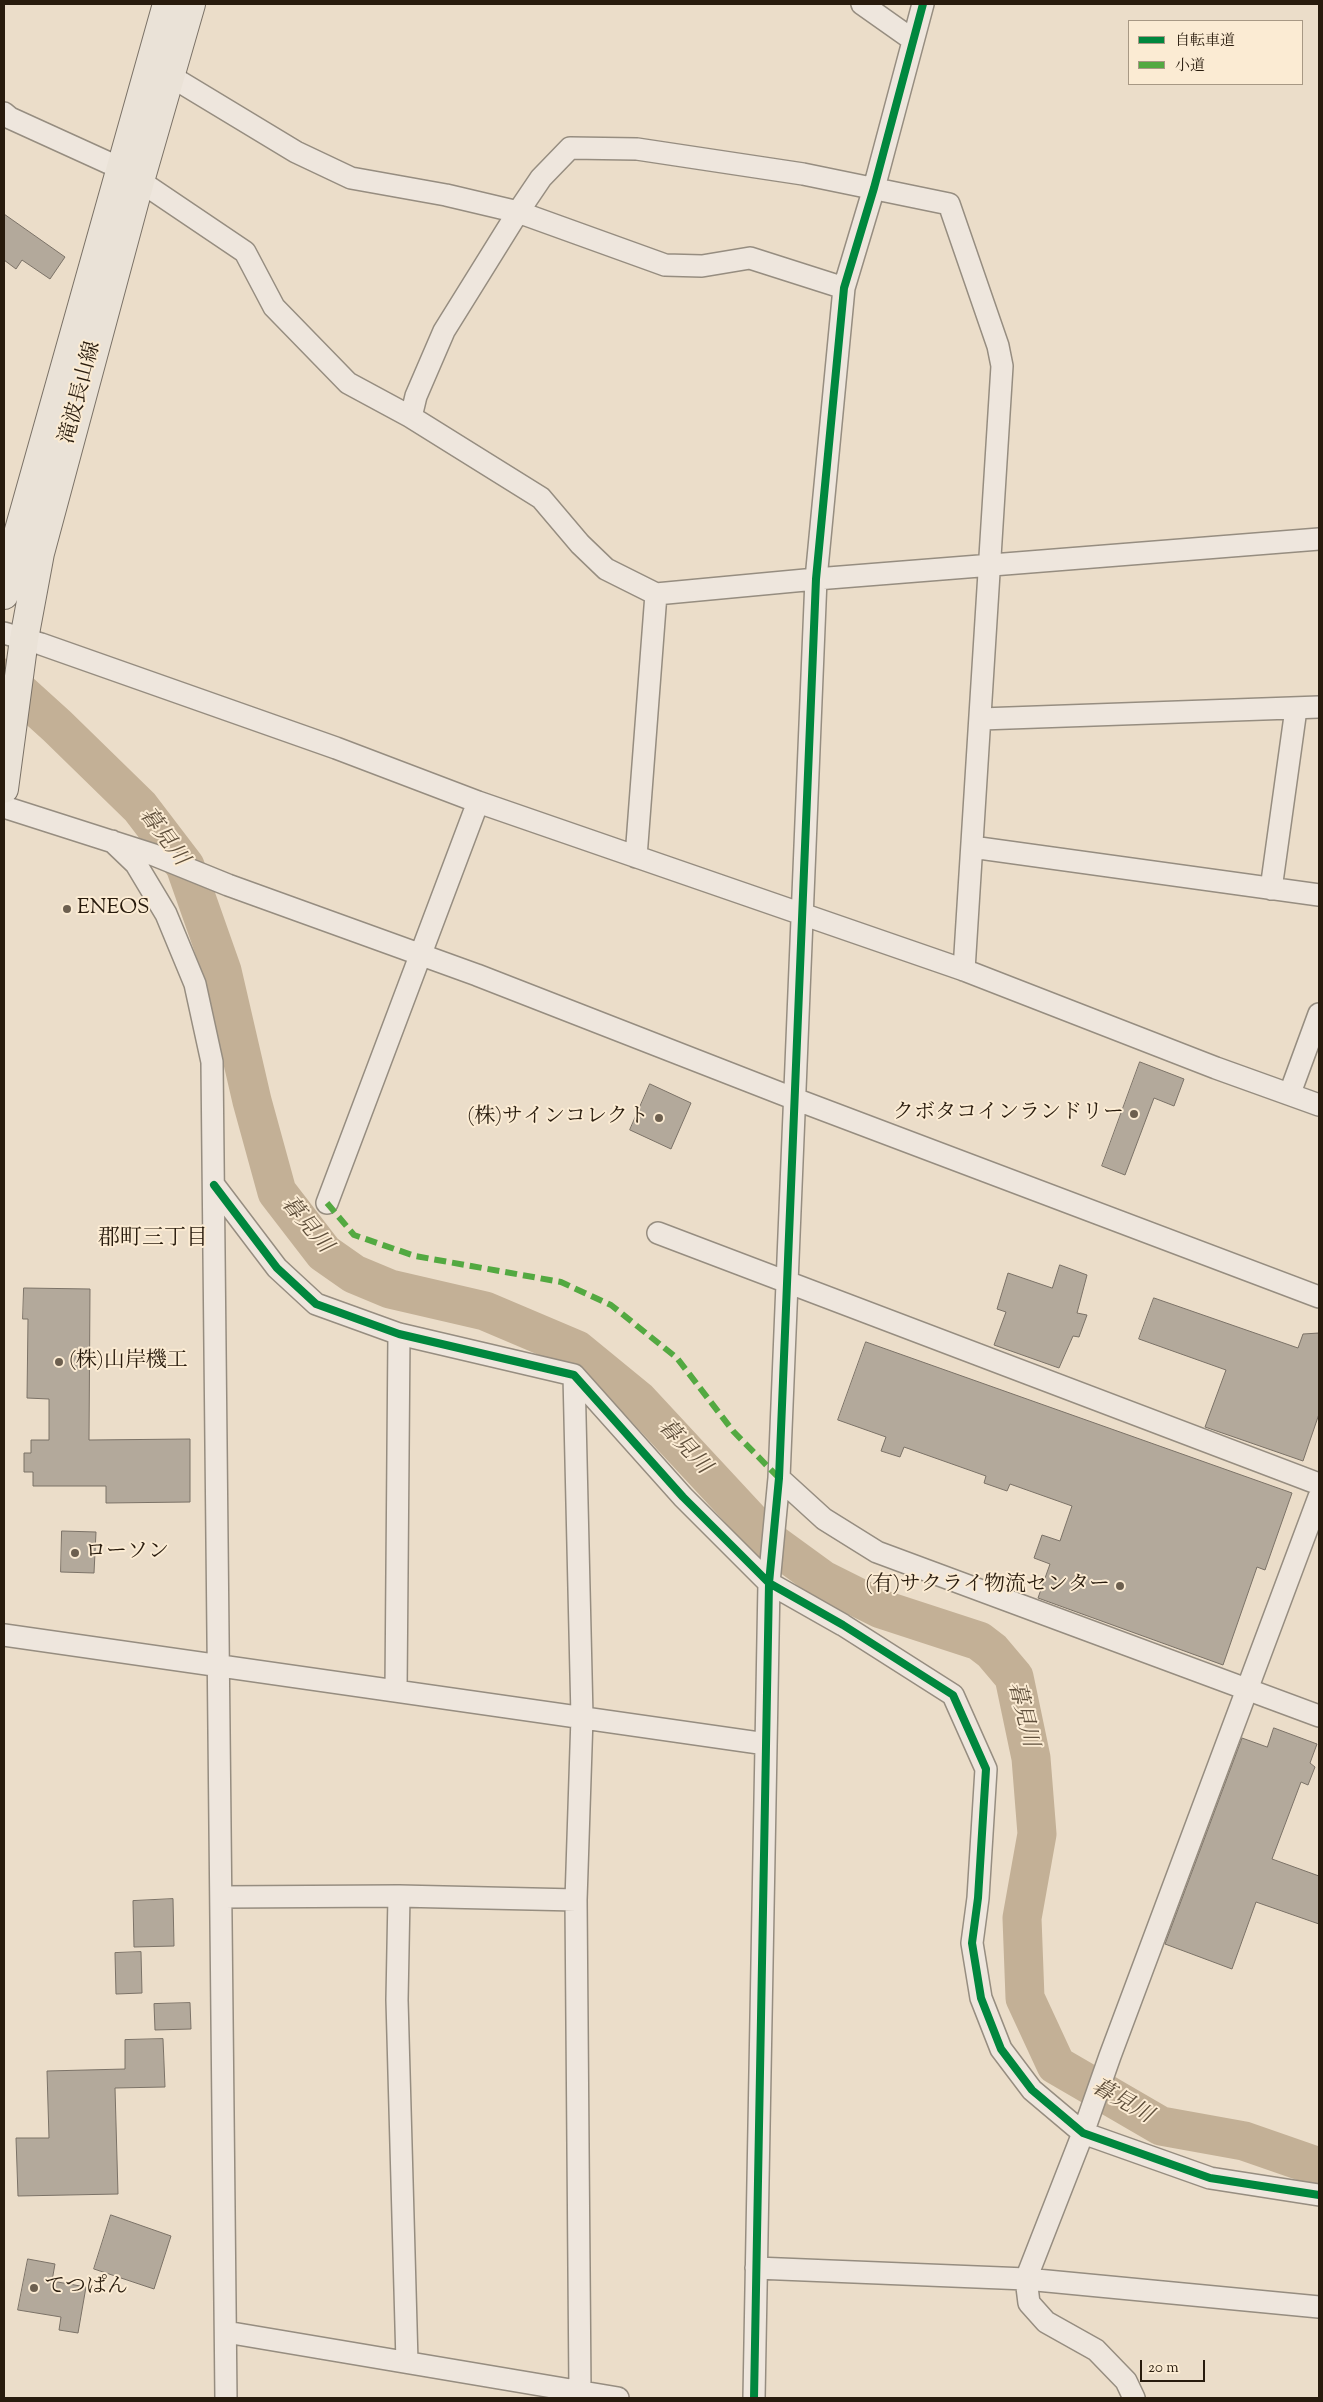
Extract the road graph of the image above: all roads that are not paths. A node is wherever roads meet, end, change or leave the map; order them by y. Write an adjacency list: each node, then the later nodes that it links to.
1 (167, 4): 6 (main road, 滝波長山線)
2 (191, 4): 6 (main road, 滝波長山線)
3 (862, 4): 5 (street)
4 (923, 4): 5 (street)
5 (913, 40): 9 (street)
6 (160, 70): 8 (main road, 滝波長山線); 10 (street)
7 (4, 113): 8 (street)
8 (131, 175): 12 (street); 14 (main road, 滝波長山線); 19 (main road, 滝波長山線)
9 (874, 188): 10 (street); 11 (street); 15 (street)
10 (518, 212): 11 (street); 12 (street)
11 (844, 288): 16 (street)
12 (410, 417): 17 (street)
13 (1319, 539): 15 (street)
14 (8, 550): 18 (main road, 滝波長山線)
15 (991, 566): 16 (street); 22 (street)
16 (816, 579): 17 (street); 31 (street)
17 (656, 594): 28 (street)
18 (4, 596)
19 (17, 640): 23 (main road, 滝波長山線); 24 (street)
20 (1319, 707): 21 (street)
21 (1296, 710): 22 (street); 29 (street)
22 (981, 719): 27 (street)
23 (4, 790)
24 (478, 802): 28 (street); 32 (street)
25 (4, 807): 26 (street)
26 (112, 841): 32 (street); 38 (street)
27 (972, 847): 29 (street); 33 (street)
28 (636, 857): 31 (street)
29 (1271, 889): 30 (street)
30 (1319, 895)
31 (801, 913): 33 (street); 36 (street)
32 (420, 954): 36 (street); 39 (street)
33 (964, 970): 35 (street)
34 (1319, 1014): 35 (street)
35 (1290, 1093): 37 (street)
36 (795, 1099): 41 (street); 42 (street)
37 (1319, 1104)
38 (214, 1185): 43 (street); 50 (street)
39 (327, 1203)
40 (658, 1233): 41 (street)
41 (786, 1281): 45 (street); 46 (street)
42 (1319, 1297)
43 (399, 1334): 44 (street); 52 (street)
44 (574, 1374): 48 (street); 54 (street)
45 (778, 1484): 48 (street); 51 (street)
46 (1319, 1484)
47 (1319, 1497): 51 (street)
48 (769, 1582): 55 (street); 59 (street)
49 (4, 1635): 50 (street)
50 (217, 1664): 52 (street); 57 (street)
51 (1247, 1689): 53 (street); 59 (street)
52 (396, 1690): 54 (street)
53 (1319, 1716)
54 (582, 1717): 55 (street); 58 (street)
55 (766, 1744): 61 (street)
56 (399, 1896): 57 (street); 58 (street); 65 (street)
57 (222, 1897): 64 (street)
58 (576, 1900): 66 (street)
59 (1083, 2133): 60 (street); 62 (street)
60 (1319, 2195)
61 (756, 2268): 62 (street); 69 (street)
62 (1026, 2279): 63 (street); 70 (street)
63 (1319, 2308)
64 (226, 2332): 65 (street); 67 (street)
65 (407, 2362): 66 (street)
66 (580, 2392): 68 (street)
67 (226, 2398)
68 (618, 2398)
69 (754, 2398)
70 (1134, 2398)

